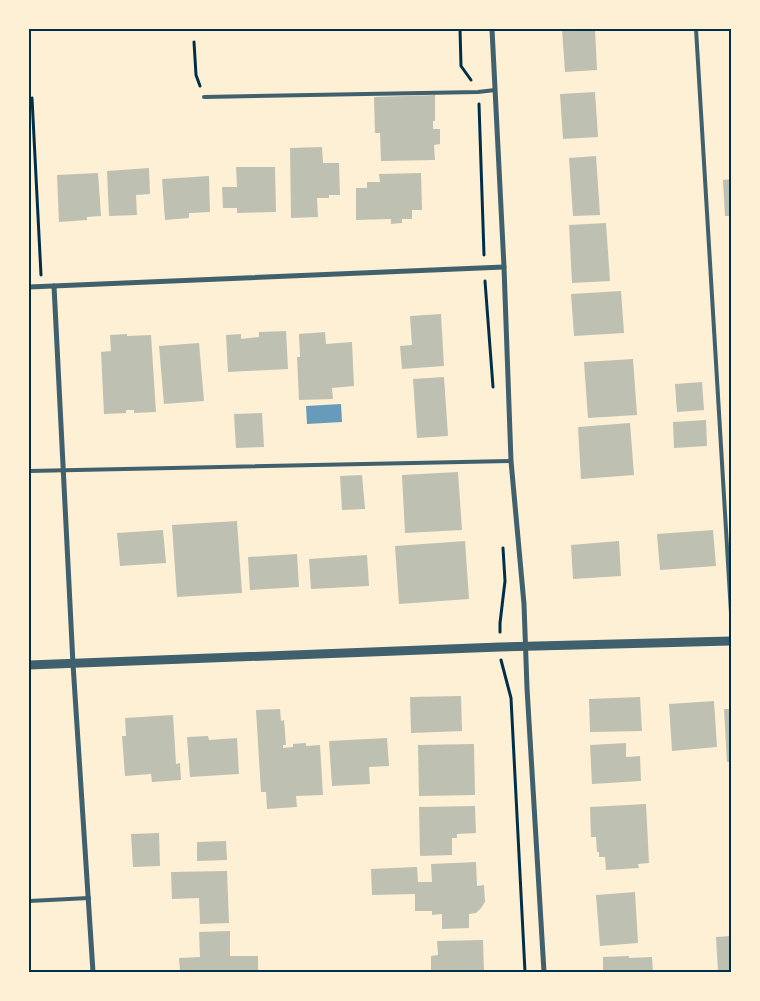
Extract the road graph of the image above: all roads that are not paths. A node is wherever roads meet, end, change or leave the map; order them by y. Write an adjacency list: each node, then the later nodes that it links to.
1 (492, 29): 3 (street)
2 (696, 29): 11 (lane)
3 (495, 90): 4 (lane); 5 (street)
4 (204, 96)
5 (504, 267): 6 (street); 8 (street)
6 (54, 286): 7 (street); 9 (street)
7 (29, 287)
8 (511, 461): 9 (lane); 13 (street)
9 (63, 470): 10 (lane); 14 (street)
10 (29, 471)
11 (731, 613)
12 (731, 641): 13 (street)
13 (525, 647): 14 (street); 19 (street)
14 (72, 664): 15 (street); 16 (street)
15 (29, 665)
16 (88, 898): 17 (lane); 18 (street)
17 (29, 901)
18 (93, 972)
19 (544, 972)

